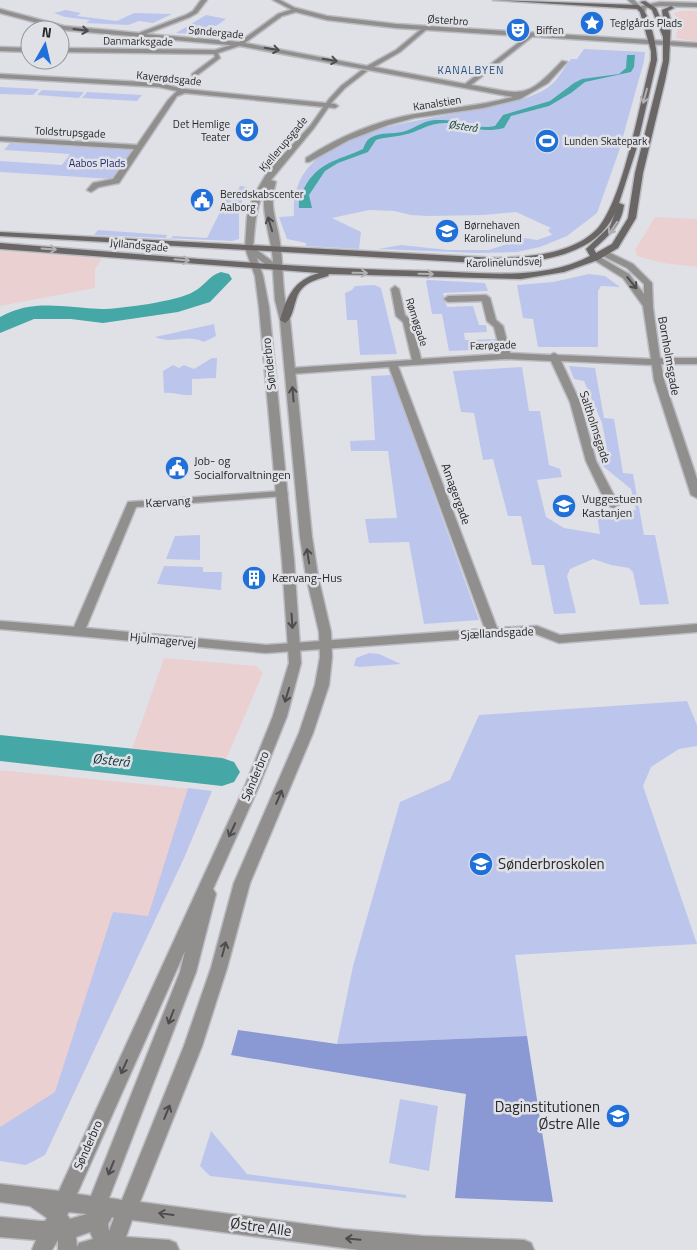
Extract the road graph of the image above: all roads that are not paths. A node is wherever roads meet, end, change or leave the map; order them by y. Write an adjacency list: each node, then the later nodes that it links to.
1 (276, 0): 7 (street, Østerbro)
2 (496, 0): 5 (main road)
3 (544, 0): 5 (main road)
4 (202, 2): 11 (street)
5 (641, 5): 6 (street); 8 (street); 13 (main road, Karolinelundsvej); 14 (main road, Karolinelundsvej)
6 (697, 6): 8 (street)
7 (293, 7): 10 (street, Østerbro); 15 (street)
8 (670, 8): 13 (main road)
9 (0, 11): 11 (street, Søndergade, one-way to 11)
10 (425, 28): 12 (street, Østerbro); 22 (street, Kjellerupsgade)
11 (137, 35): 15 (street, Søndergade)
12 (531, 36): 14 (street, Østerbro); 25 (street)
13 (666, 41): 14 (street, Østerbro); 16 (street, Østerbro); 40 (main road, Karolinelundsvej)
14 (652, 43): 32 (main road, Karolinelundsvej, one-way to 32)
15 (240, 44): 20 (street, Danmarksgade); 22 (street, Søndergade, one-way to 22)
16 (697, 45)
17 (0, 49): 18 (street)
18 (20, 50)
19 (70, 50): 20 (street, Danmarksgade)
20 (215, 52): 23 (street)
21 (564, 62): 27 (street, Kanalstien)
22 (367, 69): 25 (street, Søndergade); 28 (street, Kjellerupsgade)
23 (194, 75)
24 (0, 76): 26 (street, Kayerødsgade)
25 (467, 86): 27 (street, Søndergade)
26 (184, 91): 28 (street, Kayerødsgade); 30 (street)
27 (521, 96): 31 (street, Kanalstien)
28 (332, 106): 36 (street, Kjellerupsgade); 39 (street, Kjellerupsgade, one-way to 28)
29 (0, 139): 30 (street, Toldstrupsgade)
30 (139, 147): 33 (street)
31 (309, 160)
32 (621, 186): 37 (main road, Karolinelundsvej); 38 (main road, one-way to 38)
33 (91, 190)
34 (0, 234): 36 (main road, Jyllandsgade)
35 (0, 246): 43 (main road, Jyllandsgade, one-way to 43)
36 (250, 248): 39 (main road, Jyllandsgade); 41 (street); 43 (street, Sønderbro)
37 (569, 248): 38 (main road); 39 (main road, Karolinelundsvej)
38 (590, 249): 40 (main road); 42 (main road)
39 (276, 251): 41 (main road); 44 (street, Kjellerupsgade)
40 (604, 254): 42 (main road, Karolinelundsvej); 48 (street, Bornholmsgade)
41 (263, 258): 43 (main road); 44 (street)
42 (595, 258): 45 (main road, Karolinelundsvej, one-way to 42); 48 (street, Bornholmsgade, one-way to 48)
43 (256, 266): 44 (main road, Jyllandsgade); 57 (street, Sønderbro)
44 (276, 268): 45 (main road, Karolinelundsvej); 49 (street, Sønderbro)
45 (342, 272): 49 (main road)
46 (395, 289): 52 (street, Rømøgade)
47 (448, 299): 50 (street)
48 (648, 306): 54 (street, Bornholmsgade)
49 (286, 320): 56 (street, Sønderbro)
50 (506, 356): 51 (street, Færøgade); 52 (street, Færøgade)
51 (554, 356): 54 (street, Færøgade); 59 (street, Saltholmsgade)
52 (417, 361): 55 (street, Færøgade)
53 (697, 361): 54 (street, Færøgade)
54 (655, 362): 58 (street, Bornholmsgade)
55 (393, 366): 56 (street, Færøgade); 63 (street, Amagergade)
56 (291, 371): 64 (street, Sønderbro, one-way to 56)
57 (282, 494): 62 (street, Kærvang); 65 (street, Sønderbro, one-way to 65)
58 (697, 495)
59 (613, 505)
60 (0, 625): 62 (street, Hjulmagervej)
61 (697, 628): 63 (street, Sjællandsgade)
62 (78, 632): 65 (street, Hjulmagervej)
63 (492, 632): 64 (street, Sjællandsgade)
64 (326, 644): 65 (street, Hjulmagervej); 68 (street, Sønderbro, one-way to 64)
65 (294, 647): 66 (street, Sønderbro, one-way to 66)
66 (216, 863): 68 (street, one-way to 68); 69 (street, Sønderbro, one-way to 69)
67 (0, 1193): 69 (street)
68 (109, 1210): 69 (street); 69 (street, Østre Alle); 71 (street); 71 (street); 76 (street, Østre Alle, one-way to 68)
69 (59, 1219): 70 (street, Østre Alle); 72 (street, Sønderbro); 73 (street)
70 (0, 1227)
71 (110, 1248): 74 (street); 75 (street)
72 (42, 1250)
73 (68, 1250)
74 (86, 1250)
75 (169, 1250)
76 (524, 1250)

